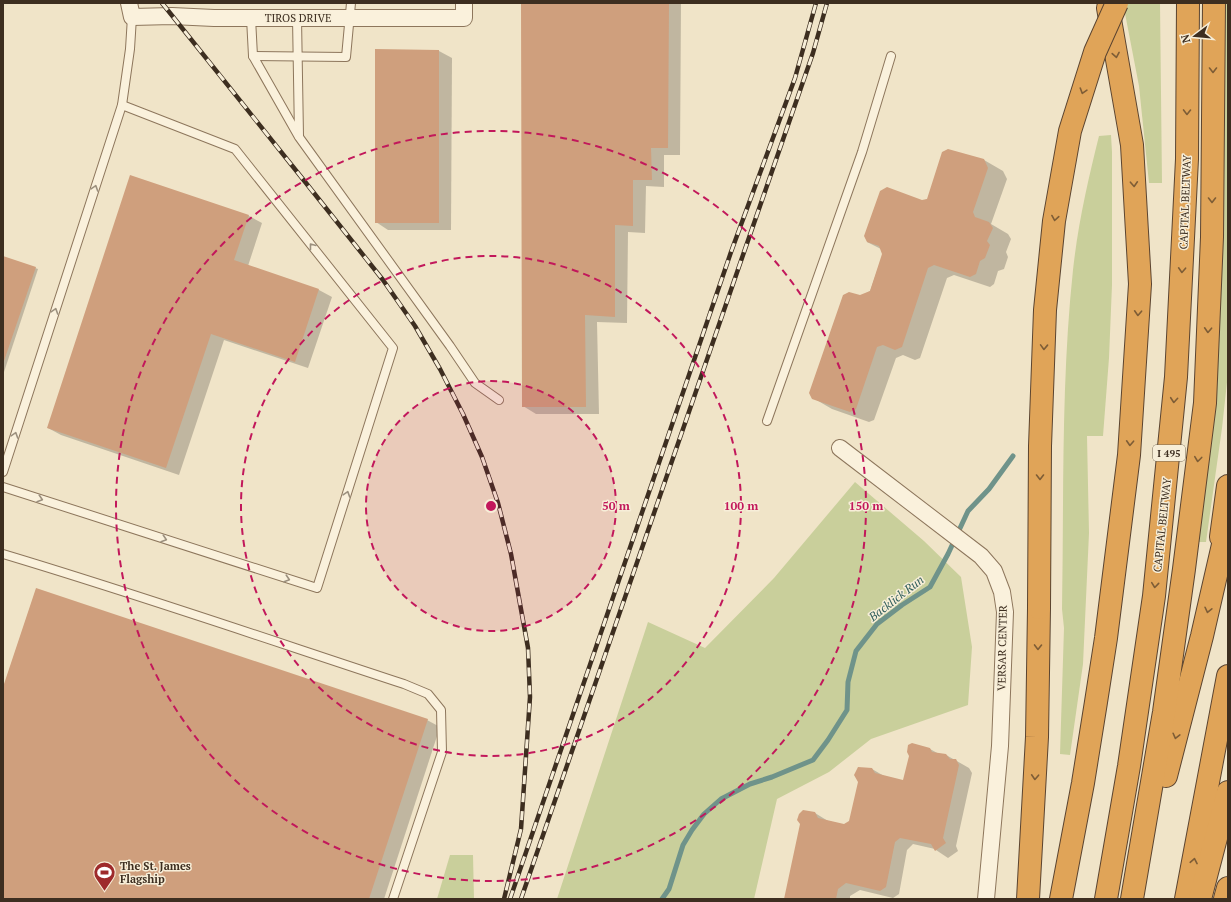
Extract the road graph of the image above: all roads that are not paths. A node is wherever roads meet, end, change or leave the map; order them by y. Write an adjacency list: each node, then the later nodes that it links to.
1 (179, 3): 9 (street)
2 (1107, 3): 32 (highway, one-way to 32)
3 (1118, 3): 31 (highway, one-way to 31, bridge)
4 (1188, 3): 33 (highway, CAPITAL BELTWAY / I 495, one-way to 33)
5 (1214, 3): 34 (highway, one-way to 34)
6 (130, 10): 9 (street, TIROS DRIVE); 15 (lane)
7 (351, 11): 8 (street, TIROS DRIVE); 11 (street, TIROS DRIVE); 14 (lane)
8 (464, 11)
9 (192, 17): 10 (street, TIROS DRIVE)
10 (251, 18): 11 (street, TIROS DRIVE); 12 (lane)
11 (297, 18): 14 (lane)
12 (253, 56): 14 (lane); 16 (lane)
13 (891, 56): 18 (lane)
14 (298, 57): 16 (lane)
15 (122, 105): 20 (lane, one-way to 15); 22 (lane, one-way to 15)
16 (299, 136): 17 (lane)
17 (500, 400)
18 (767, 421)
19 (840, 448): 30 (street, VERSAR CENTER)
20 (3, 472)
21 (1228, 486): 25 (highway)
22 (3, 487)
23 (1228, 523): 25 (highway)
24 (3, 554): 29 (lane)
25 (1217, 572): 34 (highway, one-way to 34)
26 (1228, 676): 35 (highway, one-way to 26)
27 (1228, 792): 36 (highway)
28 (1228, 888): 37 (highway)
29 (394, 899)
30 (986, 899)
31 (1028, 899)
32 (1060, 899)
33 (1106, 899)
34 (1133, 899)
35 (1186, 899)
36 (1200, 899)
37 (1225, 899)

